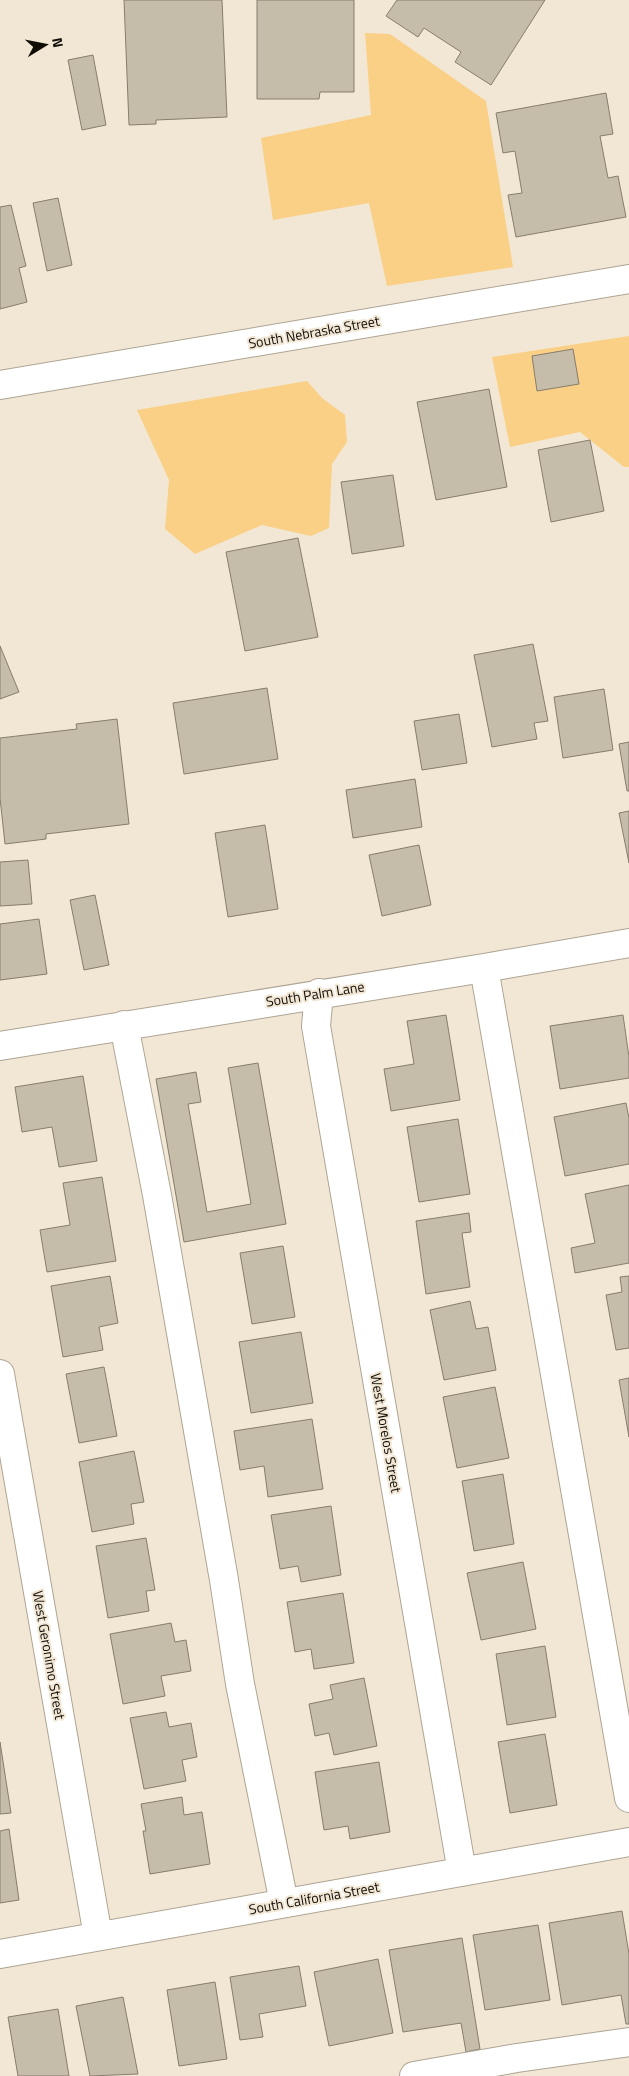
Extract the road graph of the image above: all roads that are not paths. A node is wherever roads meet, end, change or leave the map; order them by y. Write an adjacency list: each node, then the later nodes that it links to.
1 (629, 279): 2 (street, South Nebraska Street)
2 (0, 385)
3 (629, 942): 4 (street, South Palm Lane)
4 (484, 968): 5 (street, South Palm Lane); 9 (street)
5 (319, 994): 6 (street, South Palm Lane); 11 (street, West Morelos Street)
6 (124, 1025): 7 (street, South Palm Lane); 12 (street)
7 (0, 1046)
8 (0, 1374): 13 (street, West Geronimo Street)
9 (629, 1798)
10 (629, 1842): 11 (street, South California Street)
11 (462, 1872): 12 (street, South California Street)
12 (284, 1903): 13 (street, South California Street)
13 (98, 1936): 14 (street, South California Street)
14 (0, 1954)
15 (629, 2042): 16 (street)
16 (414, 2076)

